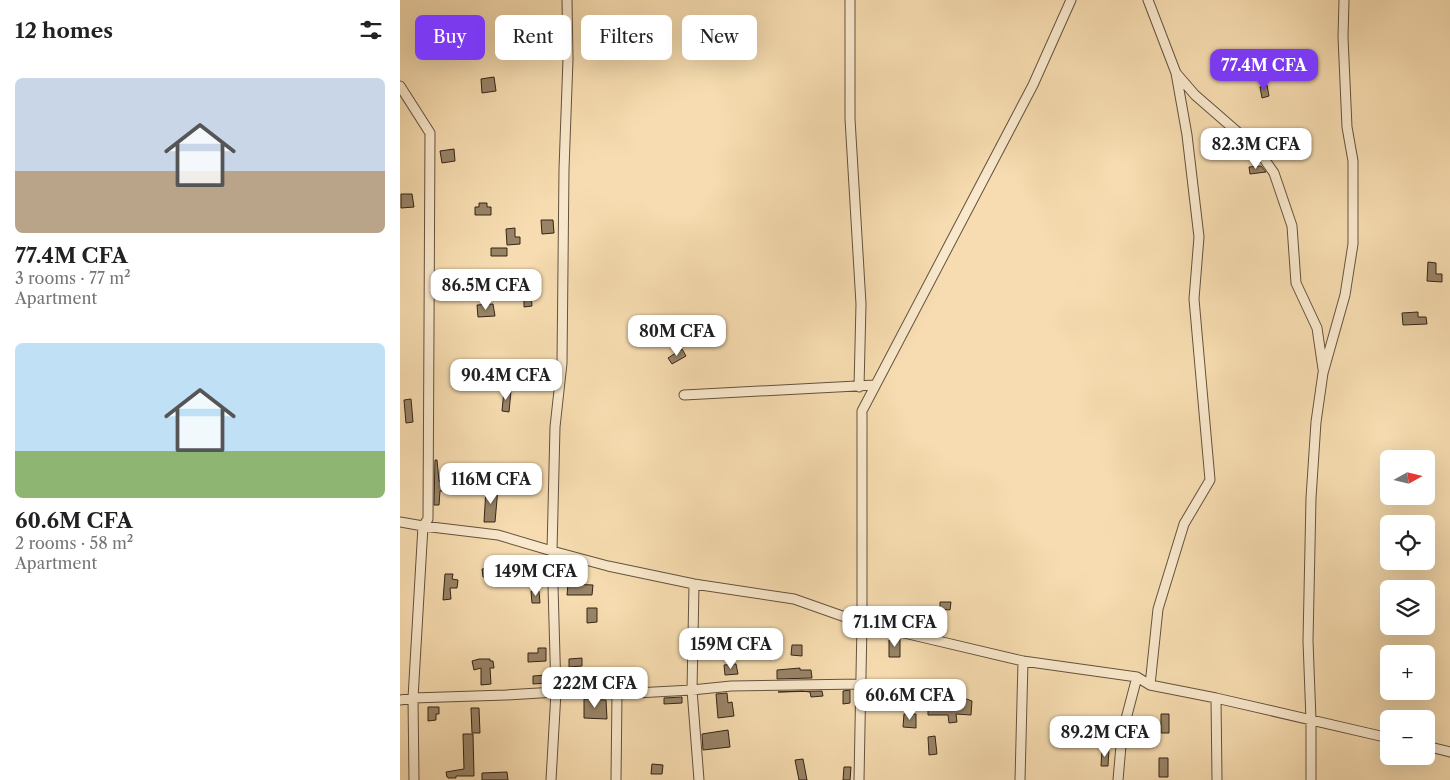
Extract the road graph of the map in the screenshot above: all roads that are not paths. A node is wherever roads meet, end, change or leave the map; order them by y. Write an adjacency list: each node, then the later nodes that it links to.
1 (567, 0): 14 (street)
2 (850, 0): 10 (street)
3 (1071, 0): 9 (street)
4 (1148, 0): 6 (street)
5 (1344, 0): 8 (street)
6 (1176, 73): 8 (street); 20 (street)
7 (400, 86): 13 (street)
8 (1323, 372): 27 (street)
9 (874, 385): 10 (street); 16 (street)
10 (859, 387): 11 (street)
11 (684, 395)
12 (400, 522): 13 (street)
13 (422, 526): 14 (street); 24 (street)
14 (552, 551): 15 (street); 22 (street)
15 (694, 584): 16 (street); 21 (street)
16 (862, 623): 17 (street); 19 (street)
17 (1023, 661): 18 (street); 36 (street)
18 (1137, 677): 20 (street); 37 (street)
19 (861, 684): 21 (street); 35 (street)
20 (1150, 685): 25 (street)
21 (692, 690): 23 (street); 34 (street)
22 (556, 692): 23 (street); 24 (street); 32 (street)
23 (616, 694): 33 (street)
24 (413, 698): 26 (street); 31 (street)
25 (1216, 698): 27 (street); 38 (street)
26 (400, 700)
27 (1311, 720): 28 (street); 39 (street)
28 (1380, 736)
29 (1435, 748): 30 (street)
30 (1450, 752)
31 (414, 780)
32 (551, 780)
33 (616, 780)
34 (699, 780)
35 (859, 780)
36 (1020, 780)
37 (1118, 780)
38 (1217, 780)
39 (1311, 780)

